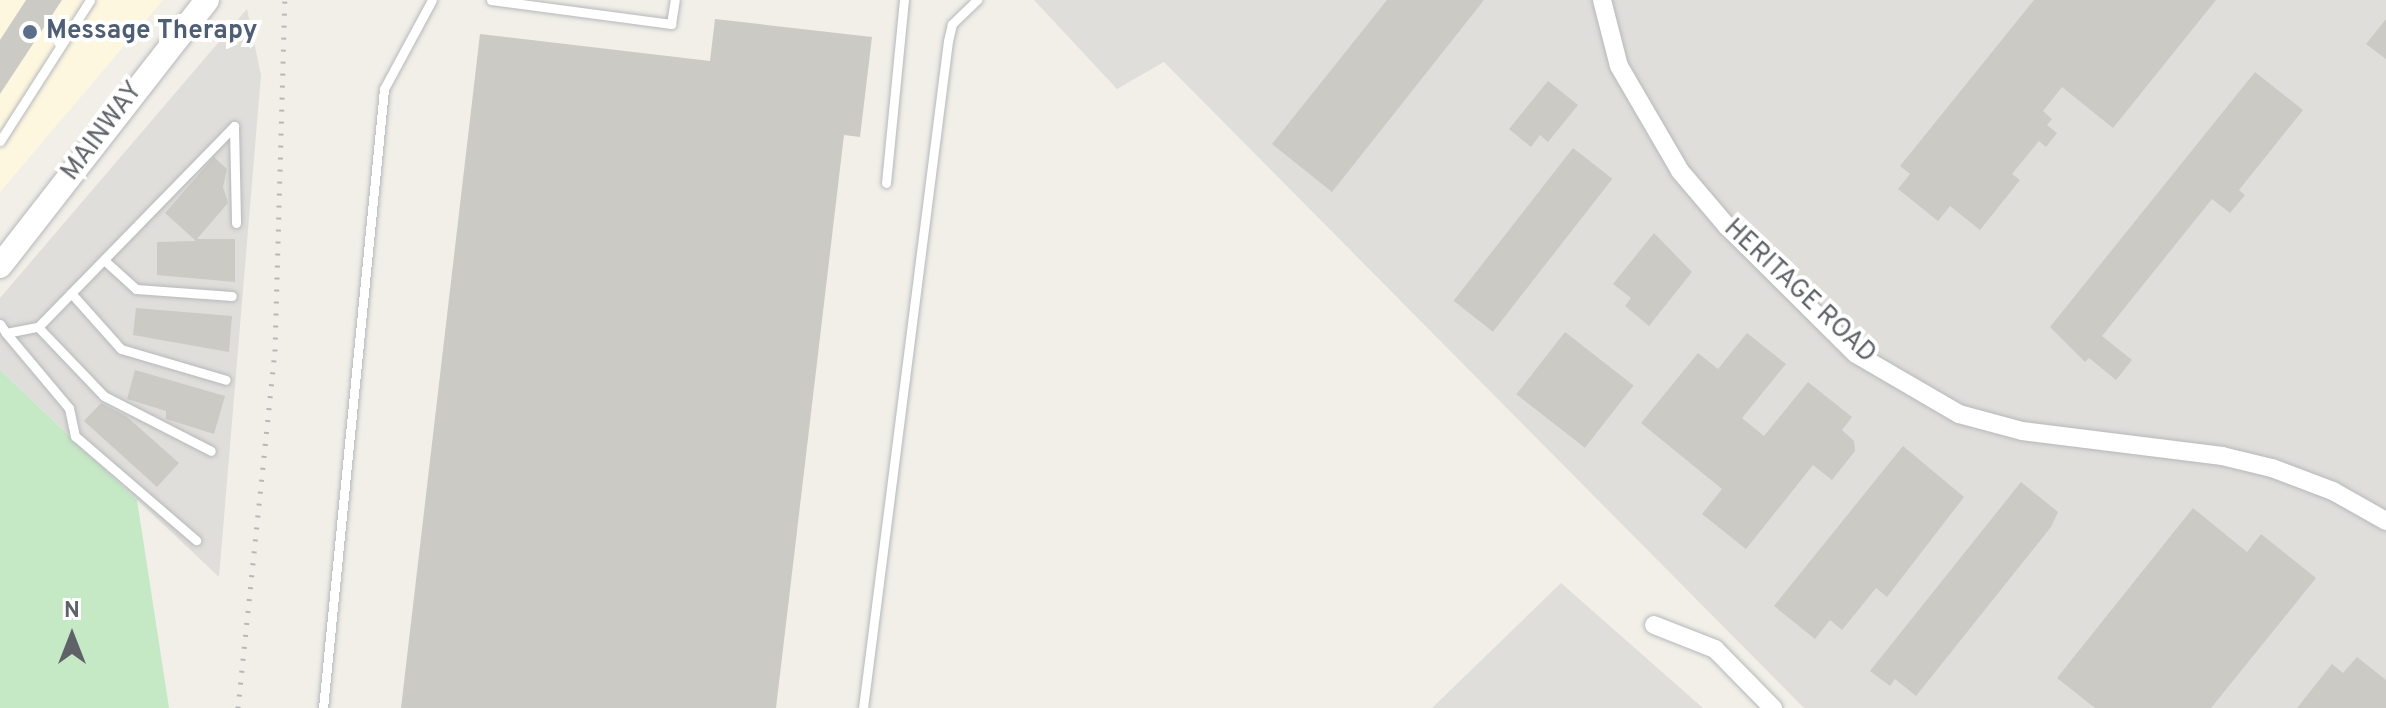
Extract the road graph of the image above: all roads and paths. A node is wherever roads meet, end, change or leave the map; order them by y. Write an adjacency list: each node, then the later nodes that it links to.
1 (90, 0): 9 (lane)
2 (207, 0): 13 (street, MAINWAY)
3 (432, 0): 23 (lane)
4 (491, 0): 5 (lane)
5 (675, 0)
6 (904, 0): 10 (lane)
7 (977, 0): 24 (lane)
8 (1602, 0): 20 (street, HERITAGE ROAD)
9 (0, 141)
10 (886, 183)
11 (236, 223): 12 (lane)
12 (104, 260): 14 (lane); 15 (lane)
13 (0, 266)
14 (71, 293): 16 (lane); 18 (lane)
15 (232, 296)
16 (38, 327): 17 (lane); 19 (lane)
17 (3, 328): 21 (lane)
18 (226, 380)
19 (211, 451)
20 (2386, 521)
21 (196, 540)
22 (1654, 625): 25 (street)
23 (323, 708)
24 (863, 708)
25 (1773, 708)

